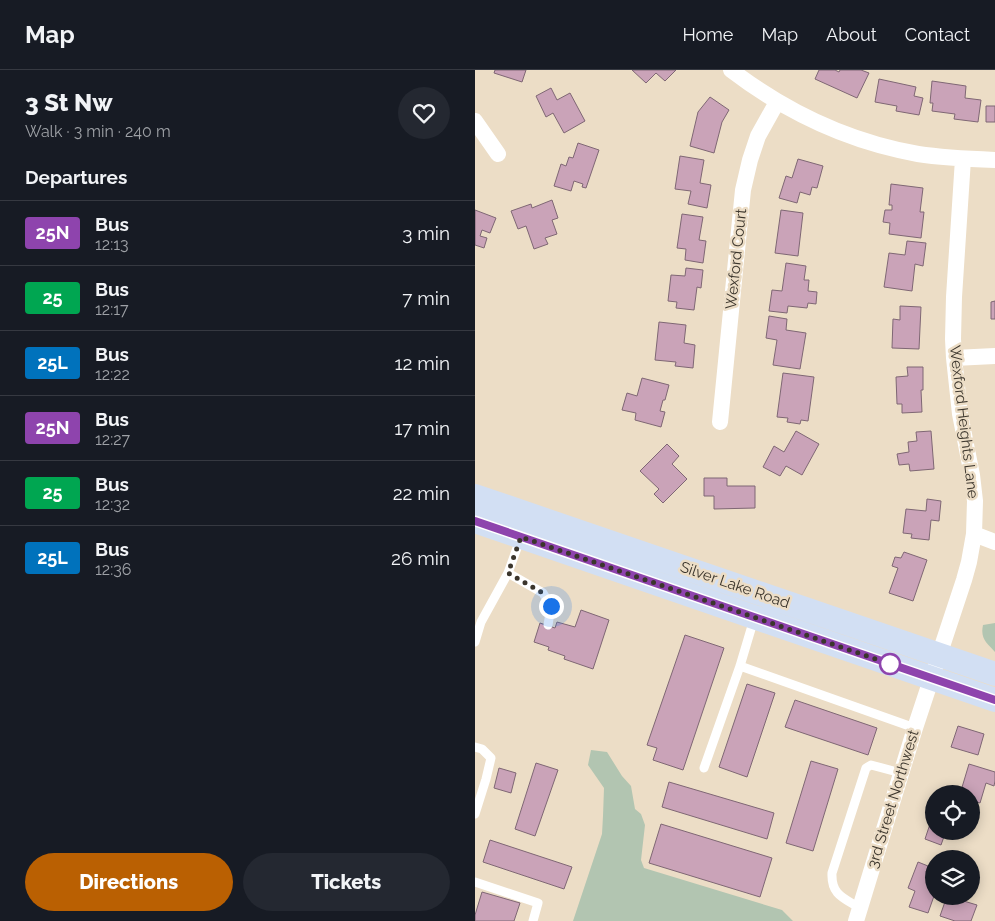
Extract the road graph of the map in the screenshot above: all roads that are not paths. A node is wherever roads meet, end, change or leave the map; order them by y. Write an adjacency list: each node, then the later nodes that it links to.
1 (731, 70): 2 (street)
2 (777, 102): 5 (street); 9 (street, Wexford Court)
3 (475, 121): 4 (street)
4 (498, 154)
5 (963, 159): 6 (street); 8 (street, Wexford Heights Lane)
6 (995, 160)
7 (995, 356): 8 (street)
8 (954, 358): 12 (street, Wexford Heights Lane)
9 (720, 422)
10 (475, 496): 19 (main road, Silver Lake Road)
11 (475, 521): 13 (main road)
12 (974, 534): 14 (street); 19 (street, Wexford Heights Lane)
13 (521, 537): 15 (lane); 16 (main road)
14 (995, 542)
15 (508, 573): 17 (lane); 18 (lane)
16 (754, 618): 20 (lane); 22 (main road)
17 (547, 625)
18 (475, 642)
19 (939, 656): 21 (main road, Silver Lake Road); 22 (street, Wexford Heights Lane)
20 (740, 666): 24 (lane); 26 (lane)
21 (995, 674)
22 (931, 678): 23 (main road); 24 (street, 3rd Street Northwest)
23 (995, 700)
24 (915, 728): 27 (street, 3rd Street Northwest)
25 (475, 747): 28 (lane)
26 (704, 768)
27 (901, 773): 30 (street, 3rd Street Northwest); 30 (lane)
28 (475, 814)
29 (475, 882): 31 (lane)
30 (858, 915)
31 (533, 921)

